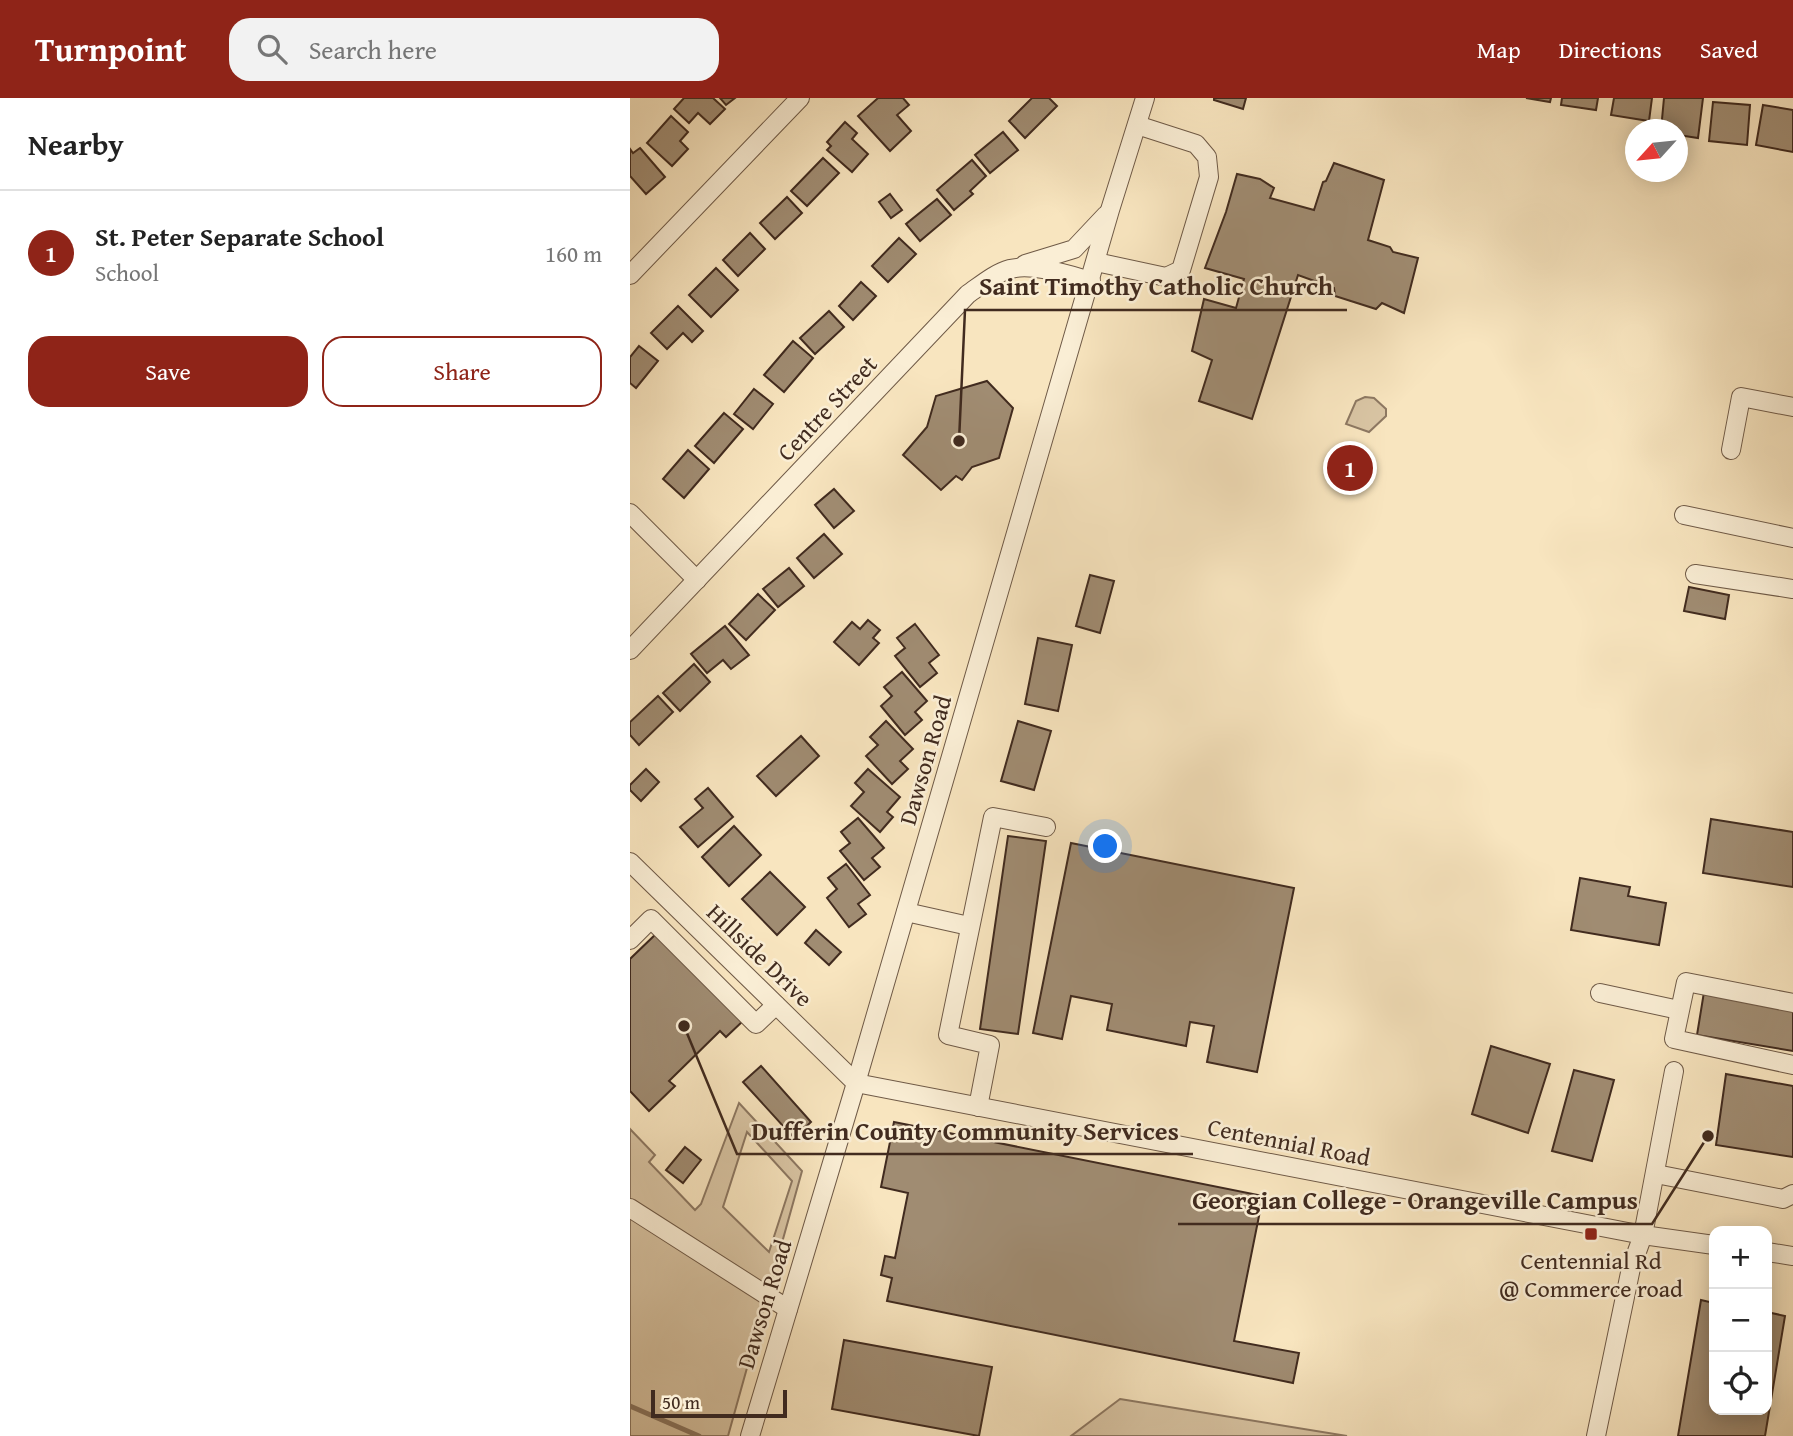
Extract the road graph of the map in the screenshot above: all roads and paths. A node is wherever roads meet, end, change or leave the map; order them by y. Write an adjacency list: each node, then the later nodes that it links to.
1 (800, 98): 6 (street)
2 (1145, 98): 3 (street, Dawson Road)
3 (1137, 125): 4 (street, Dawson Road); 5 (street)
4 (1110, 210): 5 (street, Dawson Road); 7 (street, Centre Street)
5 (1096, 262): 8 (street, Dawson Road)
6 (632, 268)
7 (1012, 268): 8 (street); 15 (street, Centre Street)
8 (1091, 281): 20 (street, Dawson Road)
9 (1793, 407): 10 (street)
10 (1731, 450)
11 (630, 513): 15 (street)
12 (1684, 515): 13 (street)
13 (1793, 538)
14 (1695, 575): 16 (street)
15 (696, 580): 17 (street, Centre Street)
16 (1793, 589)
17 (630, 650)
18 (1046, 827): 21 (street)
19 (630, 862): 25 (street, Hillside Drive)
20 (906, 912): 21 (street); 29 (street, Dawson Road)
21 (969, 926): 30 (street)
22 (630, 940): 25 (street)
23 (1600, 993): 26 (street)
24 (1793, 1003): 26 (street)
25 (776, 1004): 29 (street, Hillside Drive)
26 (1679, 1010): 27 (street)
27 (1793, 1065)
28 (1675, 1071): 31 (street)
29 (856, 1083): 30 (street, Centennial Road); 38 (street, Dawson Road)
30 (978, 1107): 34 (street, Centennial Road)
31 (1656, 1174): 32 (street); 34 (street)
32 (1793, 1194)
33 (630, 1208): 38 (street)
34 (1643, 1235): 35 (street, Centennial Road); 40 (street)
35 (1709, 1244)
36 (1772, 1253): 37 (street)
37 (1793, 1256)
38 (788, 1309): 39 (street, Dawson Road)
39 (750, 1436)
40 (1596, 1436)

